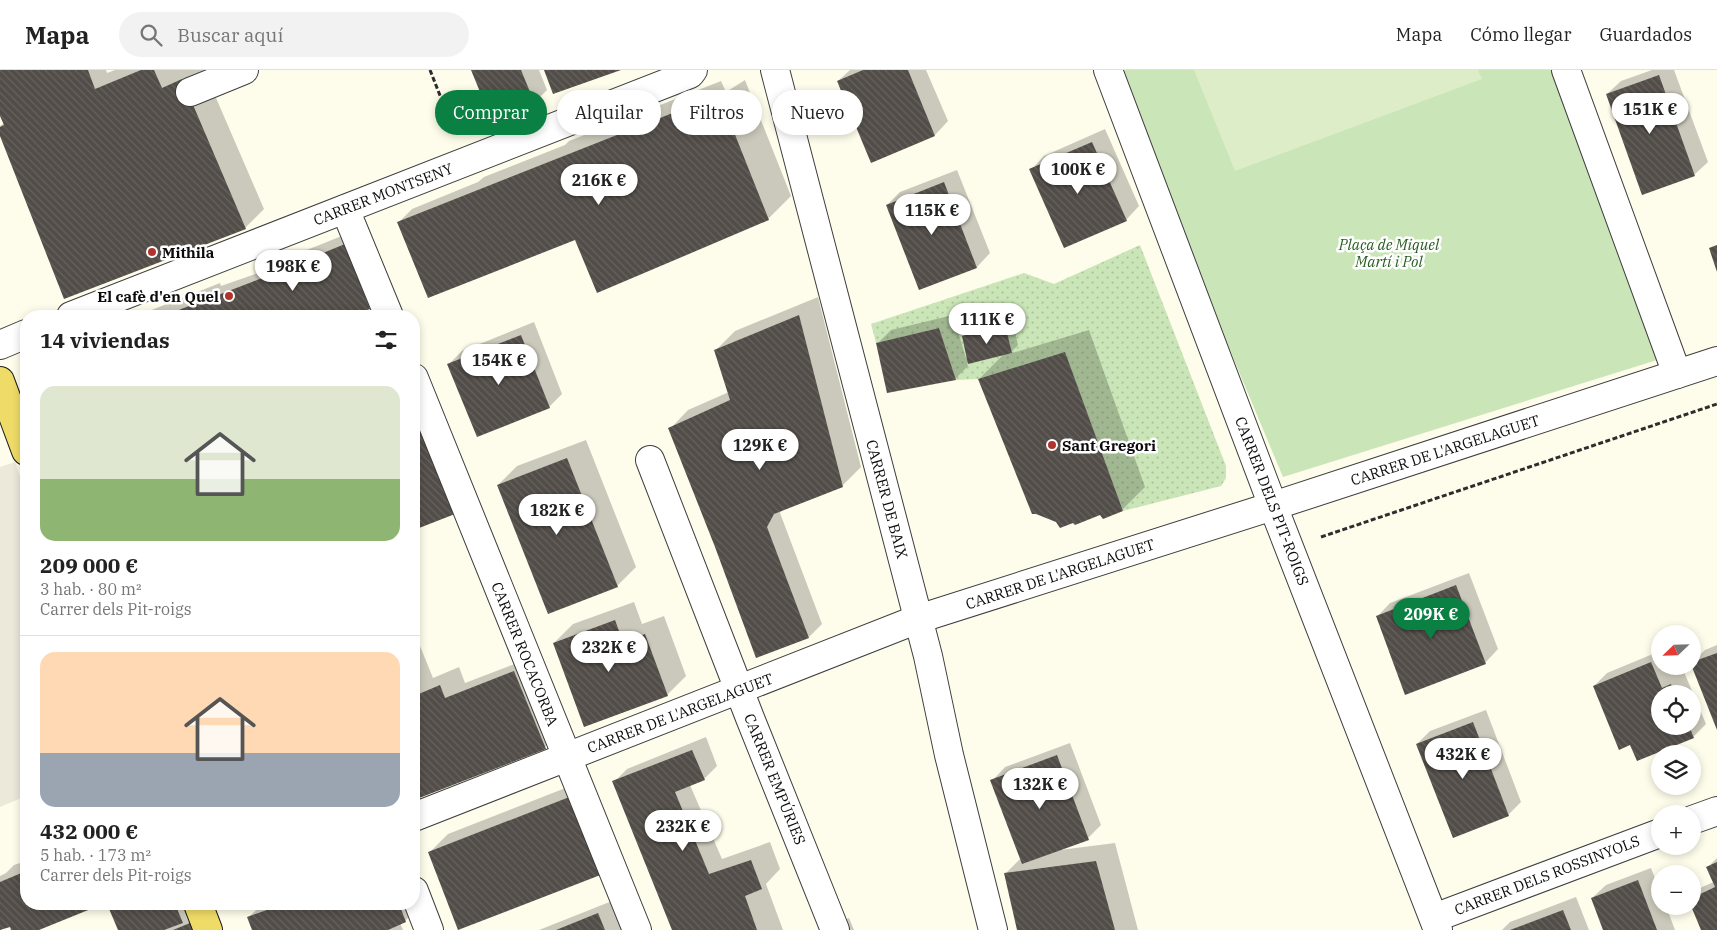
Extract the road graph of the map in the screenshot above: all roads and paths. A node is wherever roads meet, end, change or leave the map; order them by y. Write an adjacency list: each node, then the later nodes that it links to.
1 (244, 70): 7 (street)
2 (430, 70): 8 (path)
3 (693, 70): 8 (street, CARRER MONTSENY)
4 (776, 70): 23 (street, CARRER DE BAIX)
5 (1108, 70): 21 (street, CARRER DELS PIT-ROIGS)
6 (1566, 70): 15 (street)
7 (190, 92)
8 (466, 162): 9 (street, CARRER MONTSENY)
9 (345, 209): 10 (street, CARRER MONTSENY); 11 (street)
10 (87, 310)
11 (387, 310)
12 (20, 337): 13 (street)
13 (0, 345)
14 (1717, 361): 15 (street, CARRER DE L'ARGELAGUET)
15 (1678, 374): 21 (street, CARRER DE L'ARGELAGUET)
16 (0, 381): 19 (main road)
17 (420, 393): 25 (street, CARRER ROCACORBA)
18 (1717, 404): 22 (path)
19 (20, 435)
20 (650, 460): 24 (street, CARRER EMPÚRIES)
21 (1273, 506): 22 (street, CARRER DELS PIT-ROIGS); 23 (street, CARRER DE L'ARGELAGUET)
22 (1289, 547): 32 (street, CARRER DELS PIT-ROIGS)
23 (918, 619): 24 (street, CARRER DE L'ARGELAGUET); 37 (street, CARRER DE BAIX)
24 (740, 690): 25 (street, CARRER DE L'ARGELAGUET); 36 (street, CARRER EMPÚRIES)
25 (567, 757): 27 (street, CARRER DE L'ARGELAGUET); 35 (street, CARRER ROCACORBA)
26 (1717, 811): 28 (street)
27 (420, 815)
28 (1701, 817)
29 (1651, 837): 32 (street, CARRER DELS ROSSINYOLS)
30 (420, 907): 34 (street)
31 (200, 910): 33 (main road)
32 (1436, 924)
33 (208, 930)
34 (429, 930)
35 (637, 930)
36 (836, 930)
37 (993, 930)

